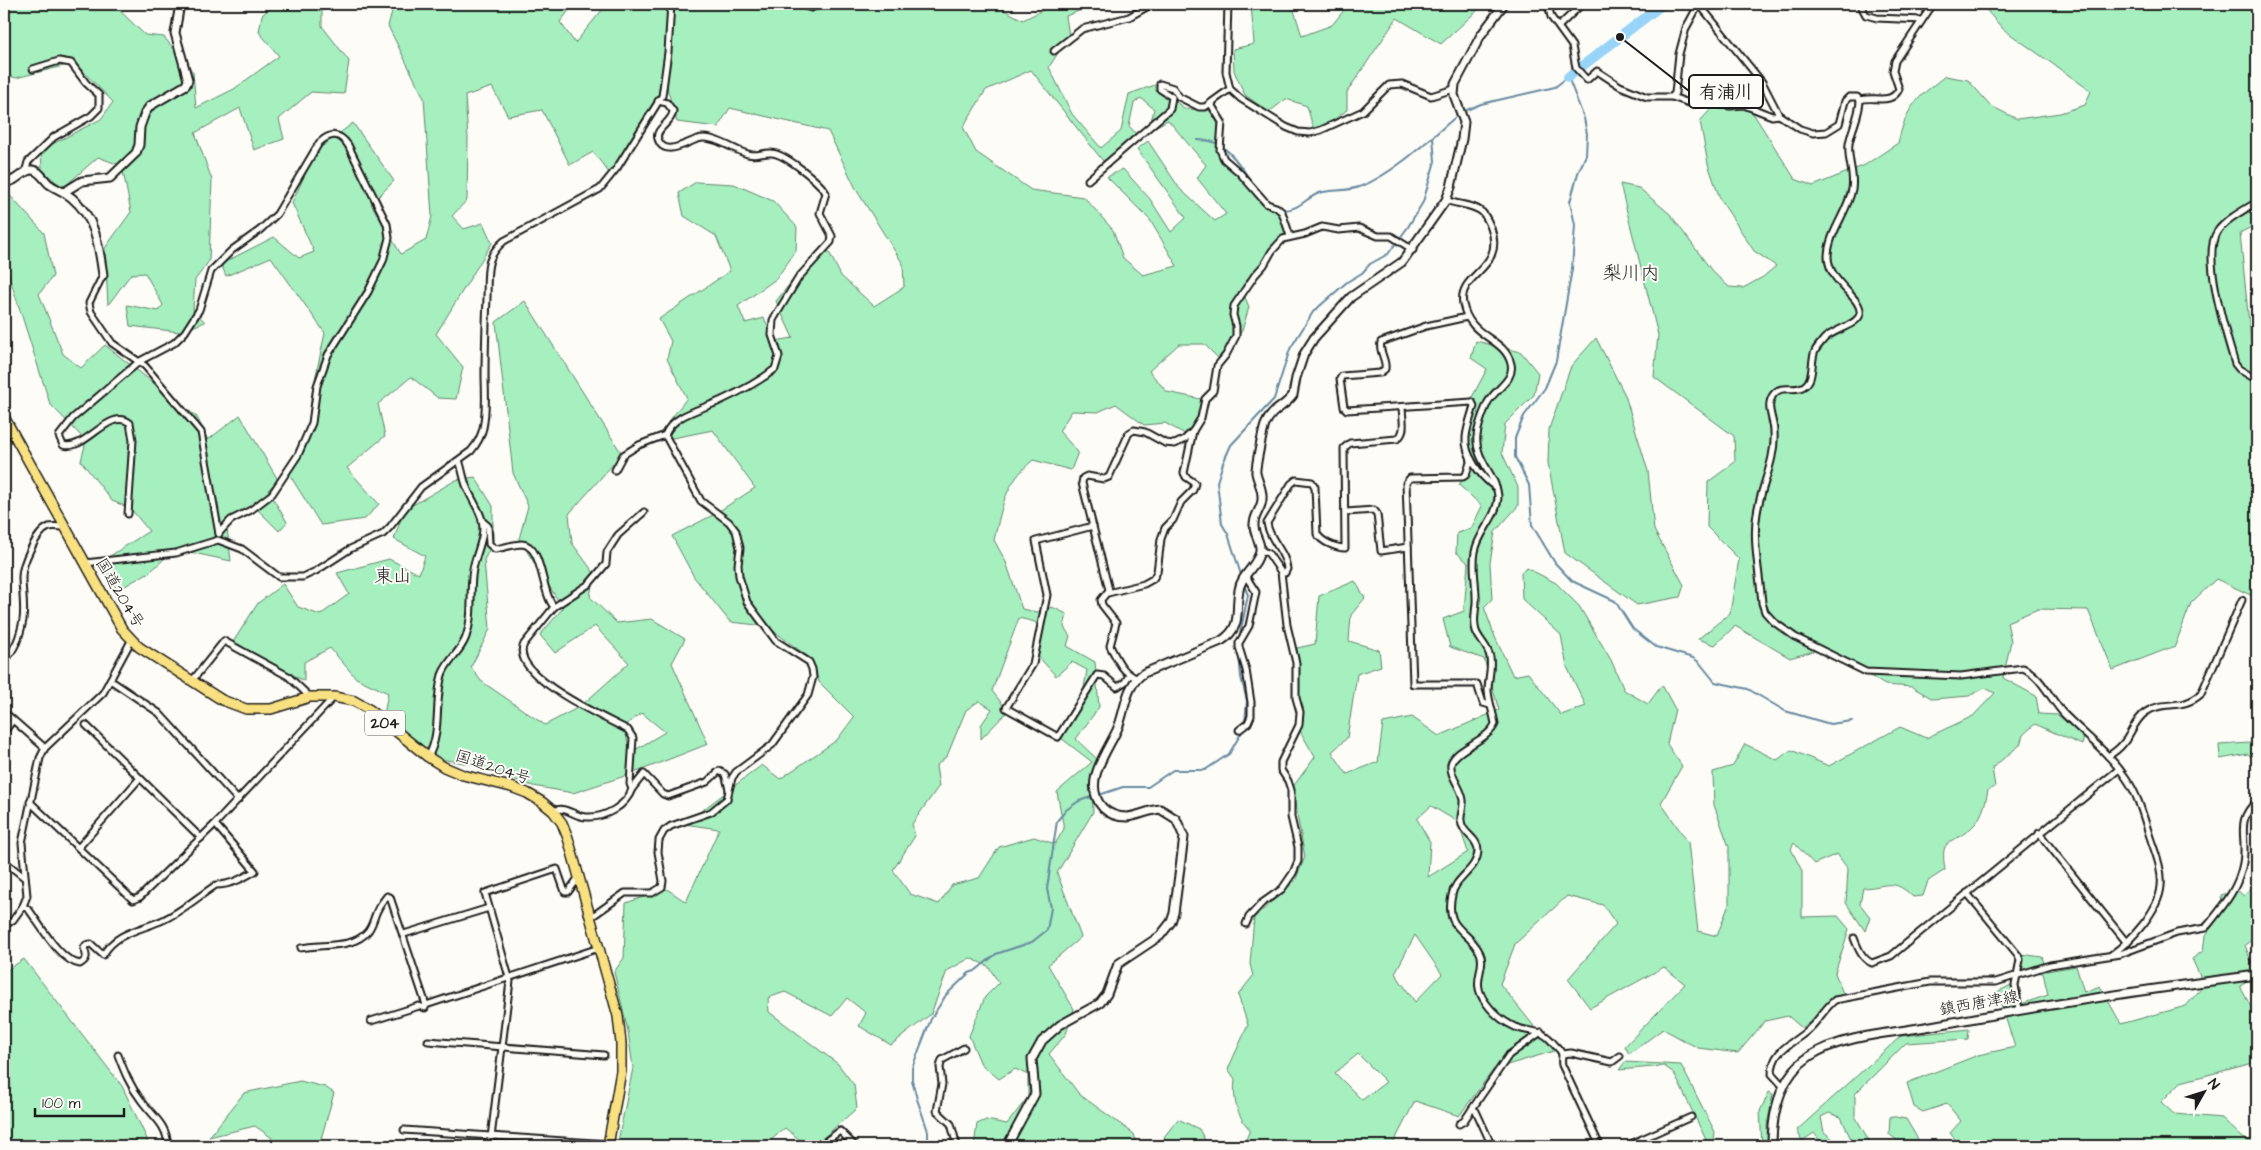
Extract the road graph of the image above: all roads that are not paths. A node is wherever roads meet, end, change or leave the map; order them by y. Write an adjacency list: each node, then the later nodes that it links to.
1 (180, 4): 27 (street)
2 (671, 4): 21 (street)
3 (798, 4): 4 (street)
4 (821, 4)
5 (1152, 4): 15 (street)
6 (1228, 4): 17 (street)
7 (1504, 4): 18 (street)
8 (1548, 4): 14 (street)
9 (1582, 4): 14 (street)
10 (1699, 4): 19 (street); 23 (street)
11 (1860, 4): 13 (street)
12 (1932, 4): 13 (street)
13 (1922, 20): 20 (street)
14 (1559, 26): 19 (street)
15 (1054, 51)
16 (33, 69): 24 (street)
17 (1230, 88): 18 (street); 22 (street)
18 (1454, 89): 28 (street)
19 (1672, 97): 23 (street)
20 (1860, 100): 23 (street); 74 (street)
21 (658, 101): 39 (street); 41 (street)
22 (1212, 102): 25 (street); 30 (street)
23 (1779, 115)
24 (25, 173): 26 (street); 27 (street)
25 (1088, 180)
26 (4, 182)
27 (64, 192): 32 (street)
28 (1446, 200): 31 (street); 33 (street)
29 (2257, 202): 35 (street)
30 (1290, 236): 31 (street); 38 (street)
31 (1408, 247): 53 (street)
32 (103, 275): 34 (street)
33 (1467, 317): 36 (street); 43 (street)
34 (140, 361): 46 (street); 50 (street); 50 (street)
35 (2257, 380)
36 (1402, 407): 40 (street); 45 (street)
37 (4, 417): 48 (highway, 国道204号 / 204)
38 (1193, 431): 49 (street); 57 (street)
39 (665, 435): 42 (street); 79 (street)
40 (1471, 459): 43 (street); 52 (street)
41 (459, 460): 47 (street); 51 (street)
42 (615, 470)
43 (1495, 487): 67 (street)
44 (644, 512): 59 (street)
45 (1346, 512): 52 (street); 55 (street)
46 (128, 514)
47 (482, 521): 59 (street); 75 (street)
48 (65, 526): 54 (highway, 国道204号 / 204); 61 (street)
49 (1092, 526): 57 (street); 62 (street)
50 (219, 533): 51 (street)
51 (218, 540): 54 (street)
52 (1408, 547): 67 (street)
53 (1260, 550): 55 (street); 56 (street)
54 (84, 563): 60 (highway, 国道204号 / 204)
55 (1281, 572): 95 (street)
56 (1245, 575): 62 (street); 71 (street)
57 (1108, 593): 62 (street)
58 (2242, 600): 74 (street)
59 (554, 607): 78 (street)
60 (130, 641): 63 (street); 64 (highway, 国道204号 / 204)
61 (4, 662)
62 (1132, 676): 130 (street)
63 (110, 680): 73 (street); 80 (street)
64 (192, 681): 65 (highway, 国道204号 / 204); 65 (street)
65 (310, 697): 66 (highway, 国道204号 / 204)
66 (334, 697): 75 (highway, 国道204号 / 204); 80 (street)
67 (1490, 705): 109 (street)
68 (4, 712): 69 (street)
69 (13, 720): 72 (street); 73 (street)
70 (86, 725): 77 (street)
71 (1239, 730)
72 (4, 732)
73 (45, 748): 82 (street)
74 (2108, 756): 76 (street)
75 (428, 757): 83 (highway, 国道204号 / 204)
76 (2119, 769): 85 (street); 99 (street)
77 (140, 778): 86 (street); 87 (street)
78 (632, 789): 79 (street); 83 (street)
79 (730, 792): 94 (street)
80 (238, 800): 84 (street)
81 (2257, 801): 102 (street)
82 (30, 802): 87 (street); 90 (street)
83 (553, 811): 89 (highway, 国道204号 / 204)
84 (215, 824): 86 (street); 92 (street)
85 (2039, 833): 91 (street); 99 (street)
86 (200, 838): 87 (street)
87 (79, 848)
88 (4, 860): 90 (street)
89 (579, 877): 93 (street); 94 (highway, 国道204号 / 204)
90 (25, 878): 92 (street)
91 (1967, 893): 98 (street); 105 (street)
92 (23, 906): 96 (street)
93 (489, 908): 97 (street); 104 (street)
94 (590, 918): 101 (highway, 国道204号 / 204)
95 (1246, 924)
96 (4, 926)
97 (404, 934): 100 (street); 106 (street)
98 (1854, 938)
99 (2127, 943): 102 (street)
100 (301, 948)
101 (599, 948): 104 (street); 124 (highway, 国道204号 / 204)
102 (2111, 955): 105 (street)
103 (2257, 975): 107 (street, 鎮西唐津線)
104 (510, 977): 106 (street); 111 (street)
105 (2016, 977): 107 (street); 117 (street)
106 (426, 1005): 108 (street)
107 (2020, 1010): 117 (street, 鎮西唐津線)
108 (371, 1021)
109 (1541, 1032): 114 (street); 118 (street)
110 (428, 1040): 111 (street)
111 (502, 1047): 115 (street); 122 (street)
112 (964, 1048): 129 (street)
113 (118, 1054): 125 (street)
114 (1562, 1054): 116 (street); 123 (street)
115 (604, 1055)
116 (1620, 1056)
117 (1783, 1086): 134 (street, 鎮西唐津線)
118 (1472, 1110): 120 (street); 131 (street)
119 (1691, 1117): 133 (street)
120 (1459, 1124)
121 (404, 1130): 122 (street)
122 (491, 1136): 124 (street); 126 (street)
123 (1599, 1144): 132 (street)
124 (608, 1145)
125 (168, 1146)
126 (490, 1146)
127 (819, 1146): 128 (street)
128 (855, 1146)
129 (957, 1146)
130 (1007, 1146)
131 (1492, 1146)
132 (1590, 1146)
133 (1626, 1146)
134 (1772, 1146)

